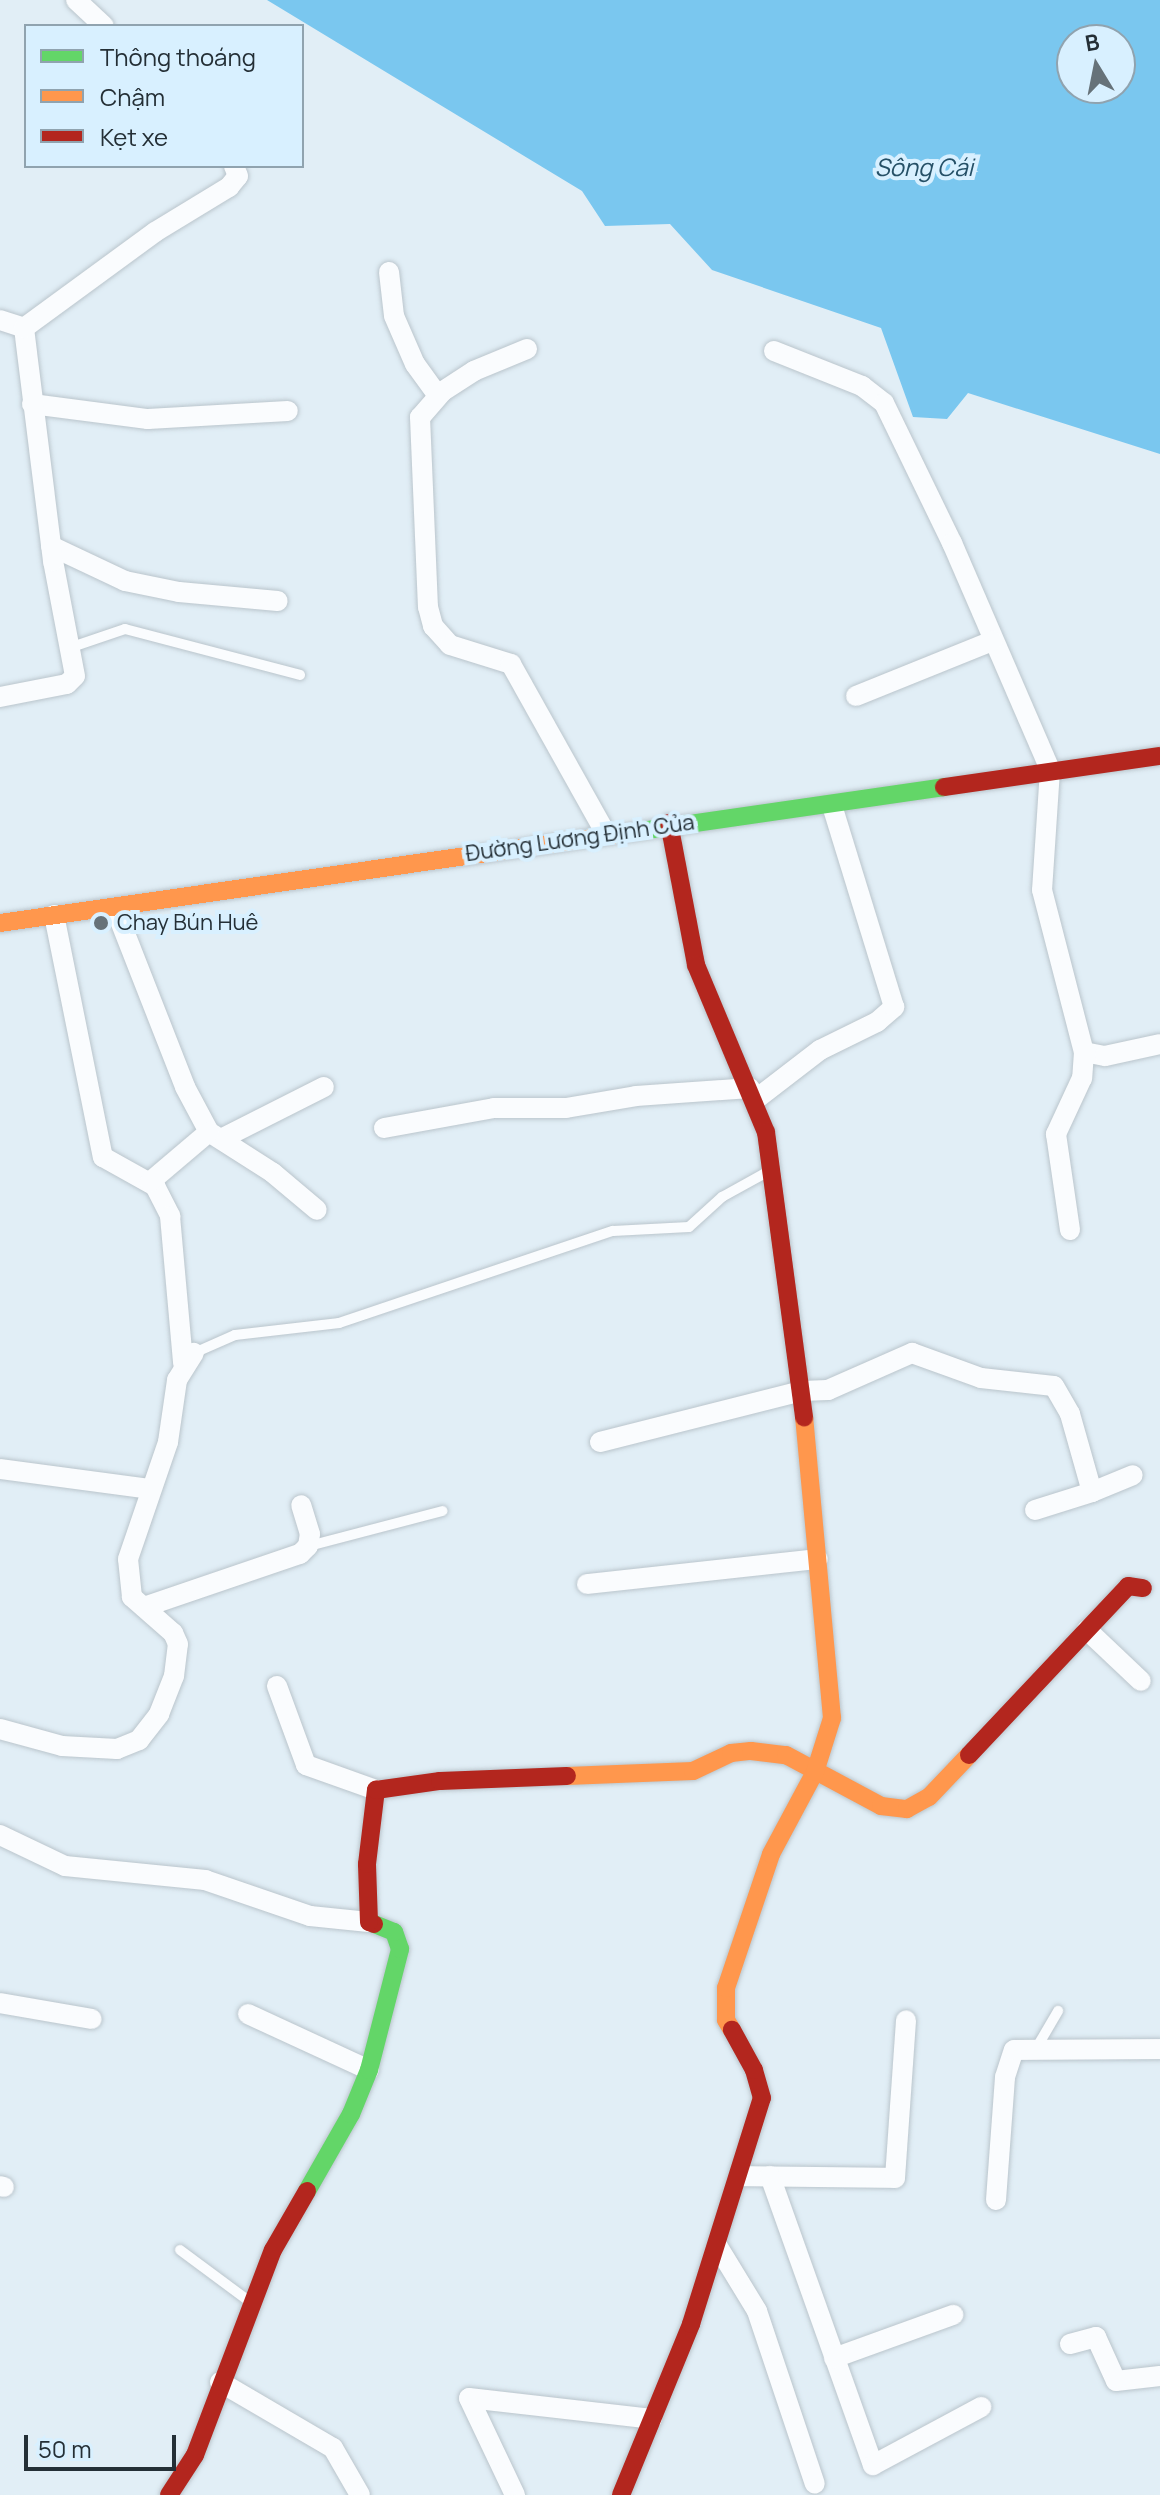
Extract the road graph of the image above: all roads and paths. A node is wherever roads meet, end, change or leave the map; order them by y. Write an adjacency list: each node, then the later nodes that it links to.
1 (76, 0): 2 (street)
2 (102, 24)
3 (235, 168): 6 (street)
4 (389, 272): 9 (street)
5 (0, 320): 6 (street)
6 (24, 328): 10 (street)
7 (527, 349): 9 (street)
8 (774, 351): 14 (street)
9 (438, 396): 23 (street)
10 (32, 404): 11 (street); 12 (street)
11 (288, 411)
12 (51, 546): 13 (street); 15 (street)
13 (278, 601)
14 (992, 641): 17 (street); 20 (street)
15 (72, 647): 16 (lane); 18 (street)
16 (300, 675)
17 (856, 696)
18 (0, 697)
19 (1160, 756): 20 (street, Đường Lương Định Của)
20 (1050, 770): 21 (street, Đường Lương Định Của); 28 (street)
21 (832, 806): 22 (street, Đường Lương Định Của); 30 (street)
22 (669, 823): 23 (street, Đường Lương Định Của); 30 (street)
23 (605, 832): 24 (street, Đường Lương Định Của)
24 (115, 908): 25 (street, Đường Lương Định Của); 32 (street)
25 (54, 915): 26 (street, Đường Lương Định Của); 34 (street)
26 (0, 923)
27 (1160, 1044): 28 (street)
28 (1084, 1052): 36 (street)
29 (324, 1087): 32 (street)
30 (753, 1094): 31 (street); 33 (street)
31 (384, 1128)
32 (216, 1135): 34 (street); 35 (street)
33 (772, 1170): 37 (lane); 38 (street)
34 (150, 1182): 37 (street)
35 (317, 1210)
36 (1070, 1230)
37 (189, 1358): 42 (street)
38 (802, 1391): 39 (street); 43 (street); 48 (street)
39 (600, 1442)
40 (0, 1469): 42 (street)
41 (1133, 1475): 43 (street)
42 (149, 1489): 51 (street)
43 (1092, 1492): 45 (street)
44 (301, 1505): 47 (street)
45 (1035, 1510)
46 (442, 1511): 47 (lane)
47 (308, 1546): 51 (street)
48 (818, 1559): 49 (street); 56 (street)
49 (587, 1584)
50 (1143, 1588): 52 (street)
51 (144, 1607): 55 (street)
52 (1087, 1630): 53 (street); 56 (street)
53 (1141, 1681)
54 (277, 1686): 57 (street)
55 (0, 1729)
56 (815, 1772): 57 (street); 68 (street)
57 (376, 1790): 59 (street)
58 (0, 1835): 59 (street)
59 (369, 1922): 67 (street)
60 (0, 2003): 63 (street)
61 (1058, 2011): 65 (lane)
62 (248, 2014): 67 (street)
63 (92, 2019)
64 (906, 2020): 69 (street)
65 (1037, 2047): 66 (street); 70 (street)
66 (1160, 2049)
67 (369, 2070): 73 (street)
68 (739, 2176): 69 (street); 71 (street)
69 (770, 2176): 76 (street)
70 (996, 2200)
71 (718, 2247): 80 (street); 81 (street)
72 (180, 2250): 73 (lane)
73 (252, 2303): 78 (street)
74 (953, 2315): 76 (street)
75 (1070, 2344): 77 (street)
76 (834, 2358): 79 (street)
77 (1160, 2376)
78 (220, 2382): 82 (street); 83 (street)
79 (981, 2407)
80 (652, 2419): 84 (street); 85 (street)
81 (815, 2484)
82 (169, 2495)
83 (360, 2495)
84 (515, 2495)
85 (621, 2495)

